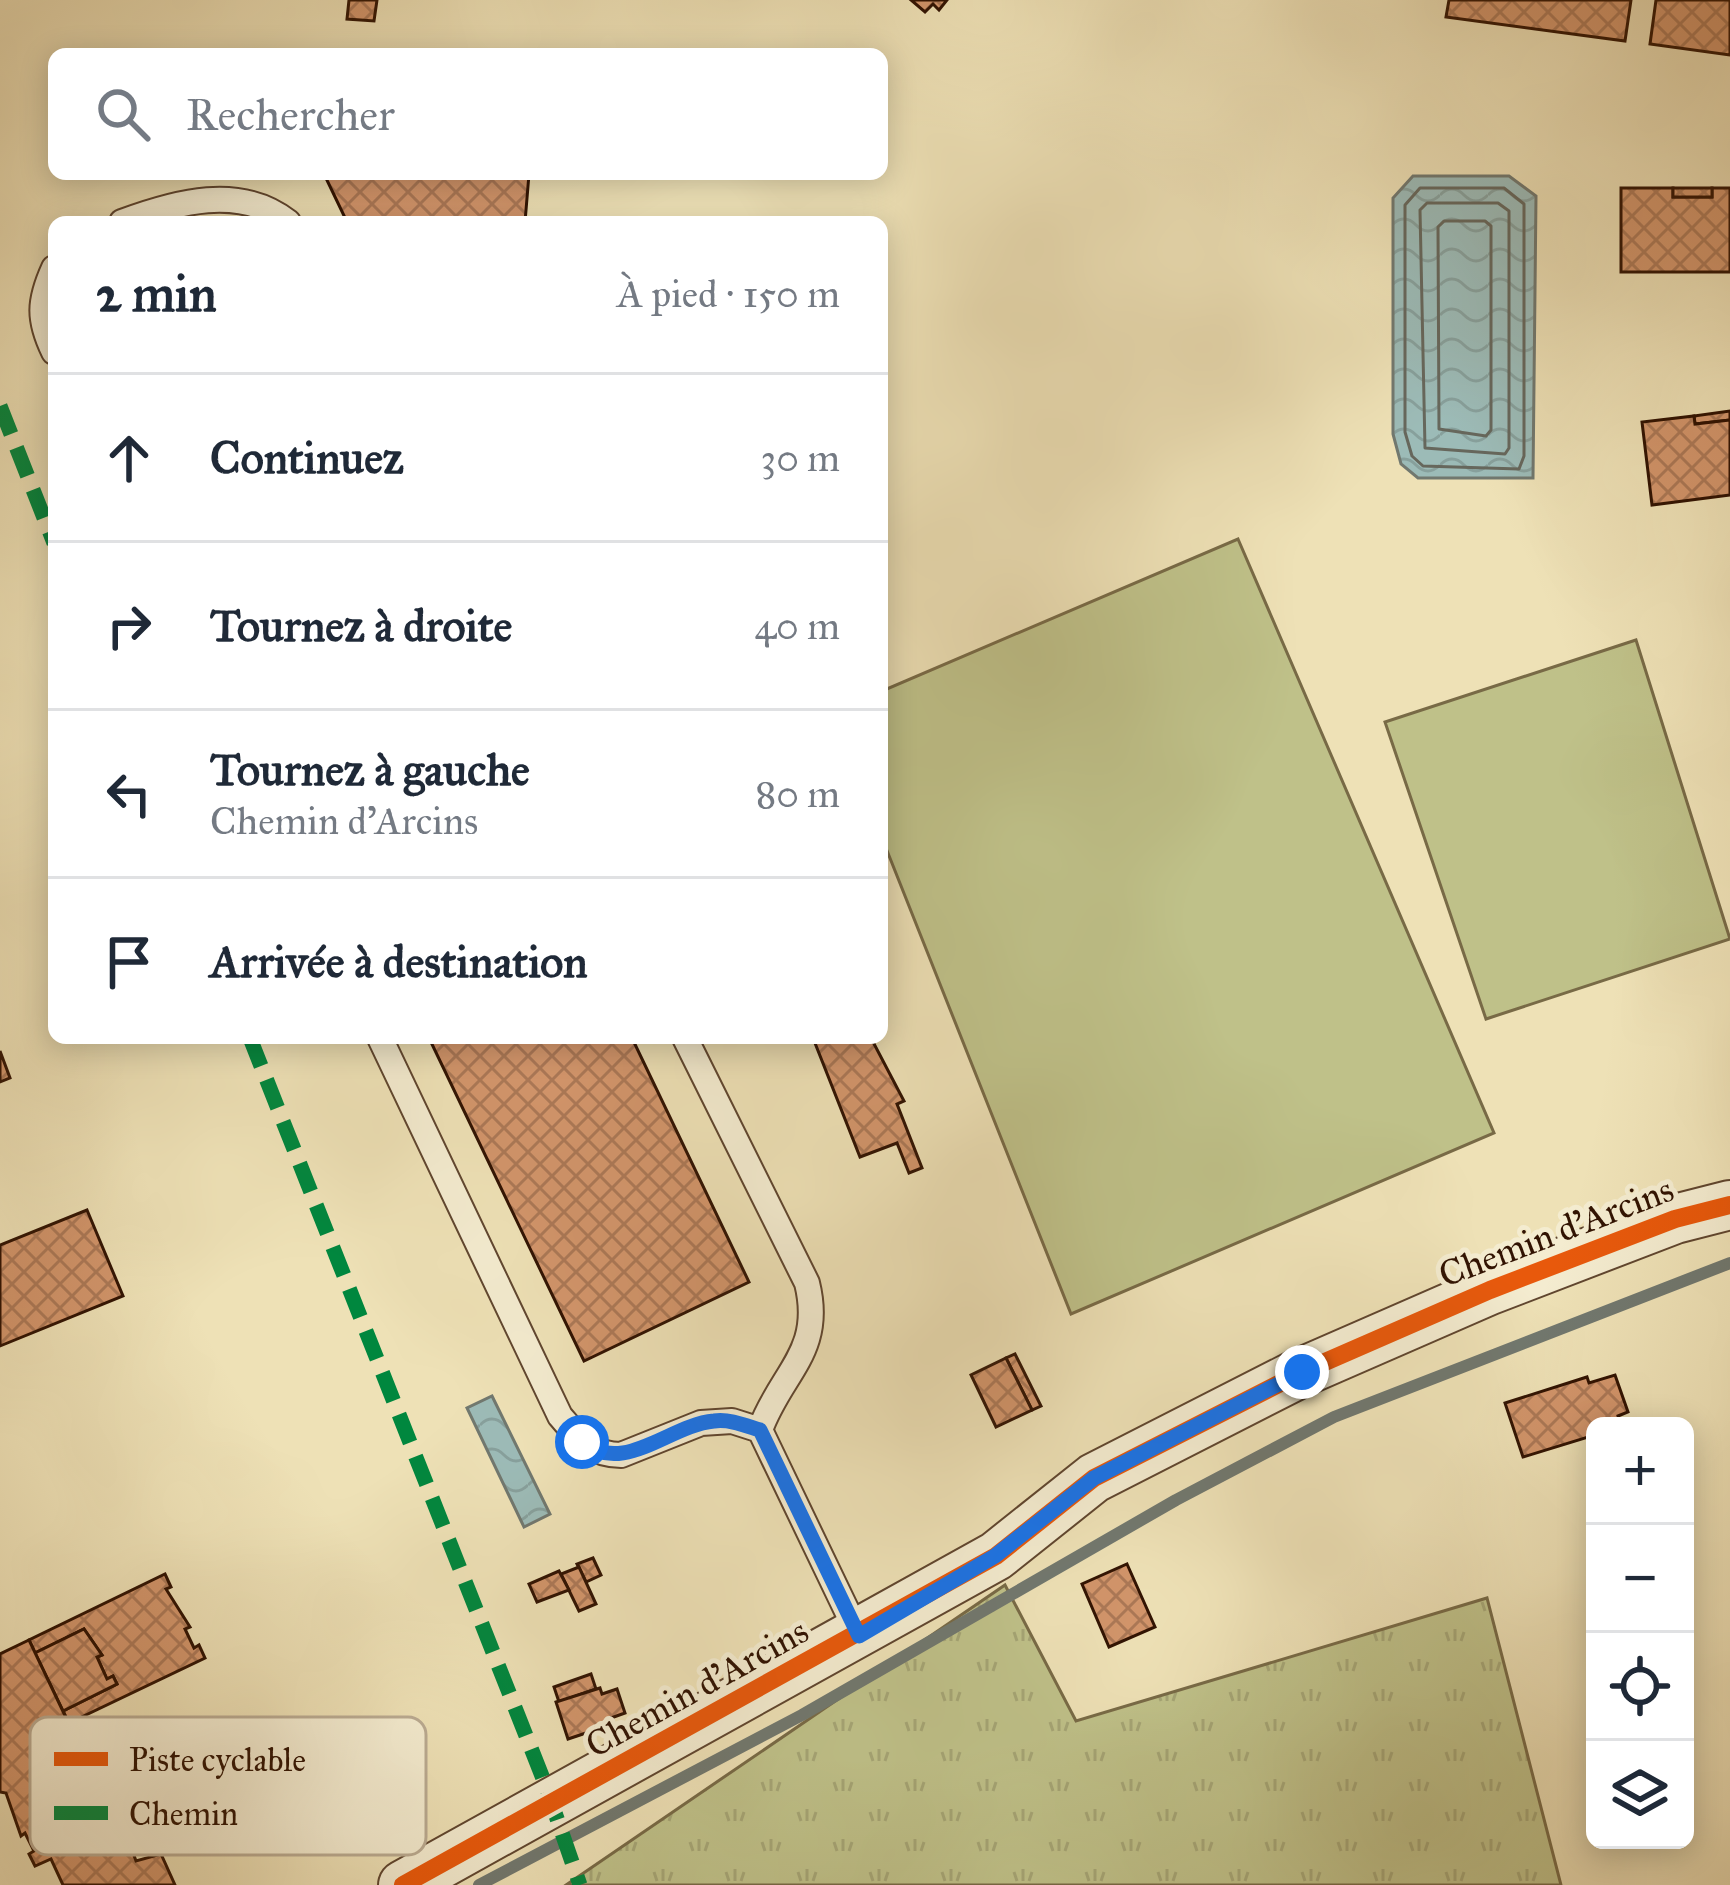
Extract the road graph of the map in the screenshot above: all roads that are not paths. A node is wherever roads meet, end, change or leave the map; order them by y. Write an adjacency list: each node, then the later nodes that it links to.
1 (147, 216): 2 (lane)
2 (280, 216)
3 (48, 283): 4 (lane)
4 (48, 340)
5 (383, 1044): 8 (lane)
6 (688, 1044): 8 (lane)
7 (1730, 1204): 9 (street, Chemin d'Arcins)
8 (760, 1430): 9 (lane)
9 (859, 1636): 10 (street, Chemin d'Arcins)
10 (404, 1885)

